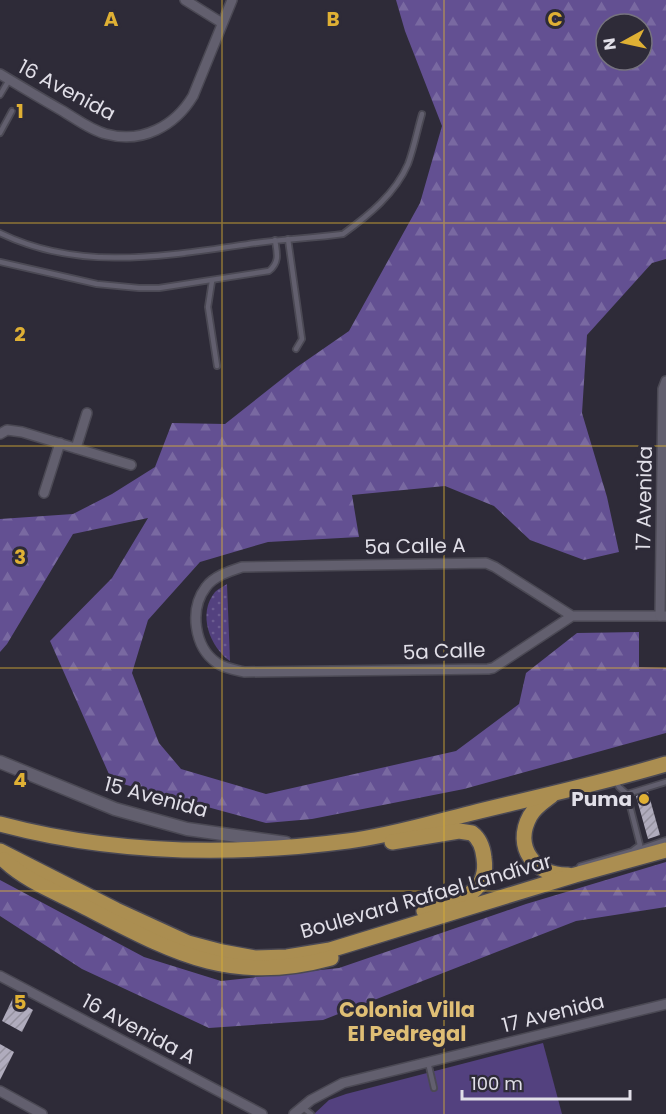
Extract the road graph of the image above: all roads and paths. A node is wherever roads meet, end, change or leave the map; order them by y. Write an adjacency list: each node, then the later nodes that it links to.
1 (184, 0): 3 (street)
2 (232, 0): 3 (street)
3 (222, 23): 5 (street, 16 Avenida)
4 (0, 74): 5 (street, 16 Avenida)
5 (9, 80): 6 (lane)
6 (0, 95)
7 (12, 111): 9 (lane)
8 (422, 114): 11 (lane)
9 (0, 133)
10 (0, 233): 12 (lane)
11 (288, 239): 12 (lane); 15 (lane)
12 (275, 240): 14 (lane)
13 (0, 262): 14 (lane)
14 (212, 281): 16 (lane)
15 (296, 349)
16 (218, 366)
17 (666, 381): 25 (street, 17 Avenida)
18 (87, 413): 21 (street)
19 (0, 434): 20 (street)
20 (60, 443): 21 (street); 23 (street)
21 (76, 448): 22 (street)
22 (132, 465)
23 (44, 493)
24 (572, 616): 25 (street); 26 (street, 5a Calle); 26 (street, 5a Calle A)
25 (663, 616)
26 (244, 672)
27 (0, 762): 36 (street, 15 Avenida)
28 (666, 764): 29 (main road)
29 (616, 779): 31 (main road); 32 (lane)
30 (666, 782): 32 (lane)
31 (556, 793): 35 (main road); 40 (main road)
32 (627, 794): 38 (lane)
33 (0, 824): 36 (main road)
34 (666, 840): 38 (lane)
35 (351, 841): 36 (main road); 41 (main road)
36 (308, 846)
37 (666, 850): 40 (main road, Boulevard Rafael Landívar)
38 (632, 851): 40 (lane)
39 (0, 853): 42 (main road, Boulevard Rafael Landívar); 42 (main road)
40 (575, 875): 41 (main road, Boulevard Rafael Landívar)
41 (403, 927): 42 (main road, Boulevard Rafael Landívar)
42 (388, 932)
43 (0, 976): 50 (street, 16 Avenida A)
44 (666, 1004): 45 (street, 17 Avenida)
45 (428, 1062): 46 (lane); 48 (street, 17 Avenida)
46 (434, 1088)
47 (0, 1092): 49 (street)
48 (298, 1111): 51 (lane)
49 (42, 1114)
50 (262, 1114)
51 (311, 1114)

